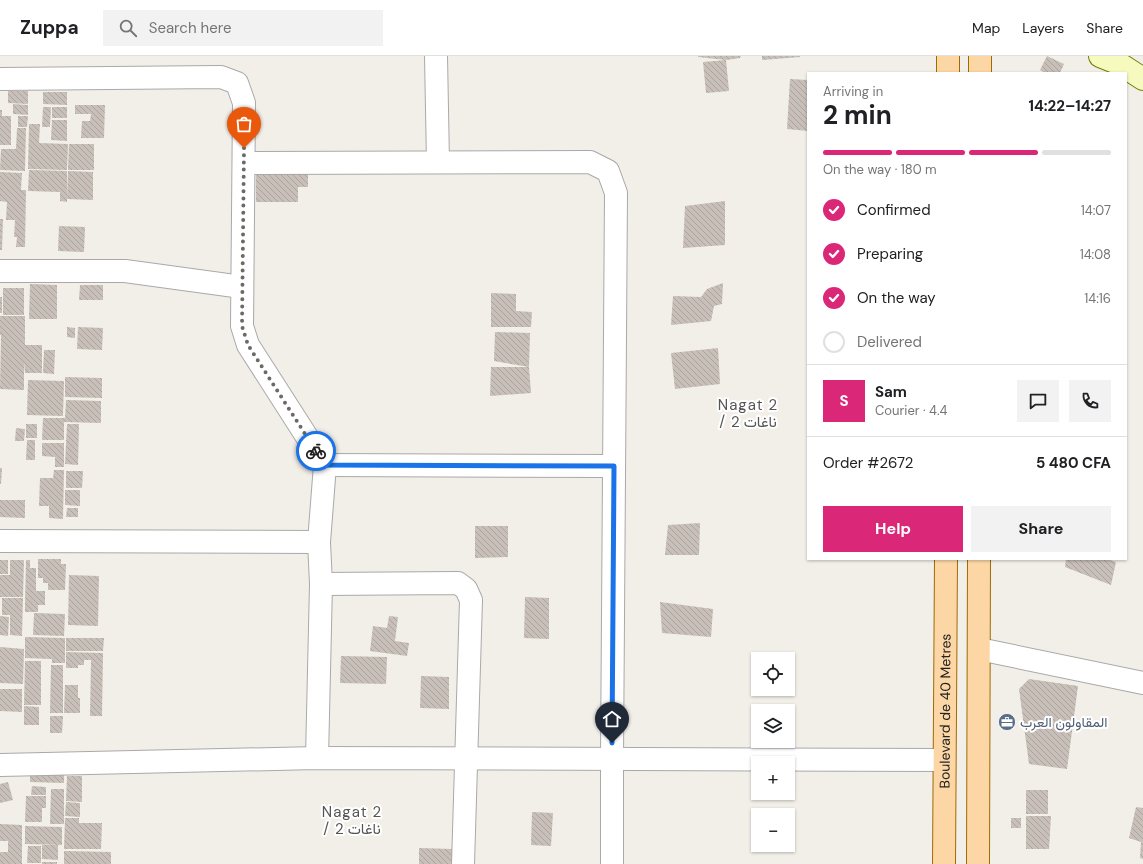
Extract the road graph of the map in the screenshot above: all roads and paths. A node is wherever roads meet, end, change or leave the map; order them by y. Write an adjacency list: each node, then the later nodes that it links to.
1 (436, 56): 10 (street)
2 (948, 56): 6 (main road)
3 (980, 56): 7 (main road)
4 (1100, 56): 5 (street)
5 (1115, 60): 9 (street)
6 (948, 72)
7 (980, 72)
8 (0, 79): 11 (street)
9 (1143, 79)
10 (438, 162): 11 (street); 15 (street)
11 (244, 163): 13 (street)
12 (0, 271): 13 (street)
13 (242, 287): 14 (street)
14 (325, 465): 15 (street); 17 (street)
15 (614, 466): 25 (street)
16 (0, 541): 17 (street)
17 (319, 542): 20 (street)
18 (946, 560): 26 (main road, Boulevard de 40 Metres)
19 (979, 560): 21 (main road)
20 (321, 584): 23 (street); 24 (street)
21 (979, 649): 22 (street); 31 (main road)
22 (1143, 683)
23 (317, 758): 24 (street); 27 (street)
24 (466, 758): 25 (street); 29 (street)
25 (612, 758): 26 (street); 30 (street)
26 (944, 760): 28 (main road, Boulevard de 40 Metres)
27 (0, 765)
28 (948, 862)
29 (463, 864)
30 (612, 864)
31 (978, 864)

